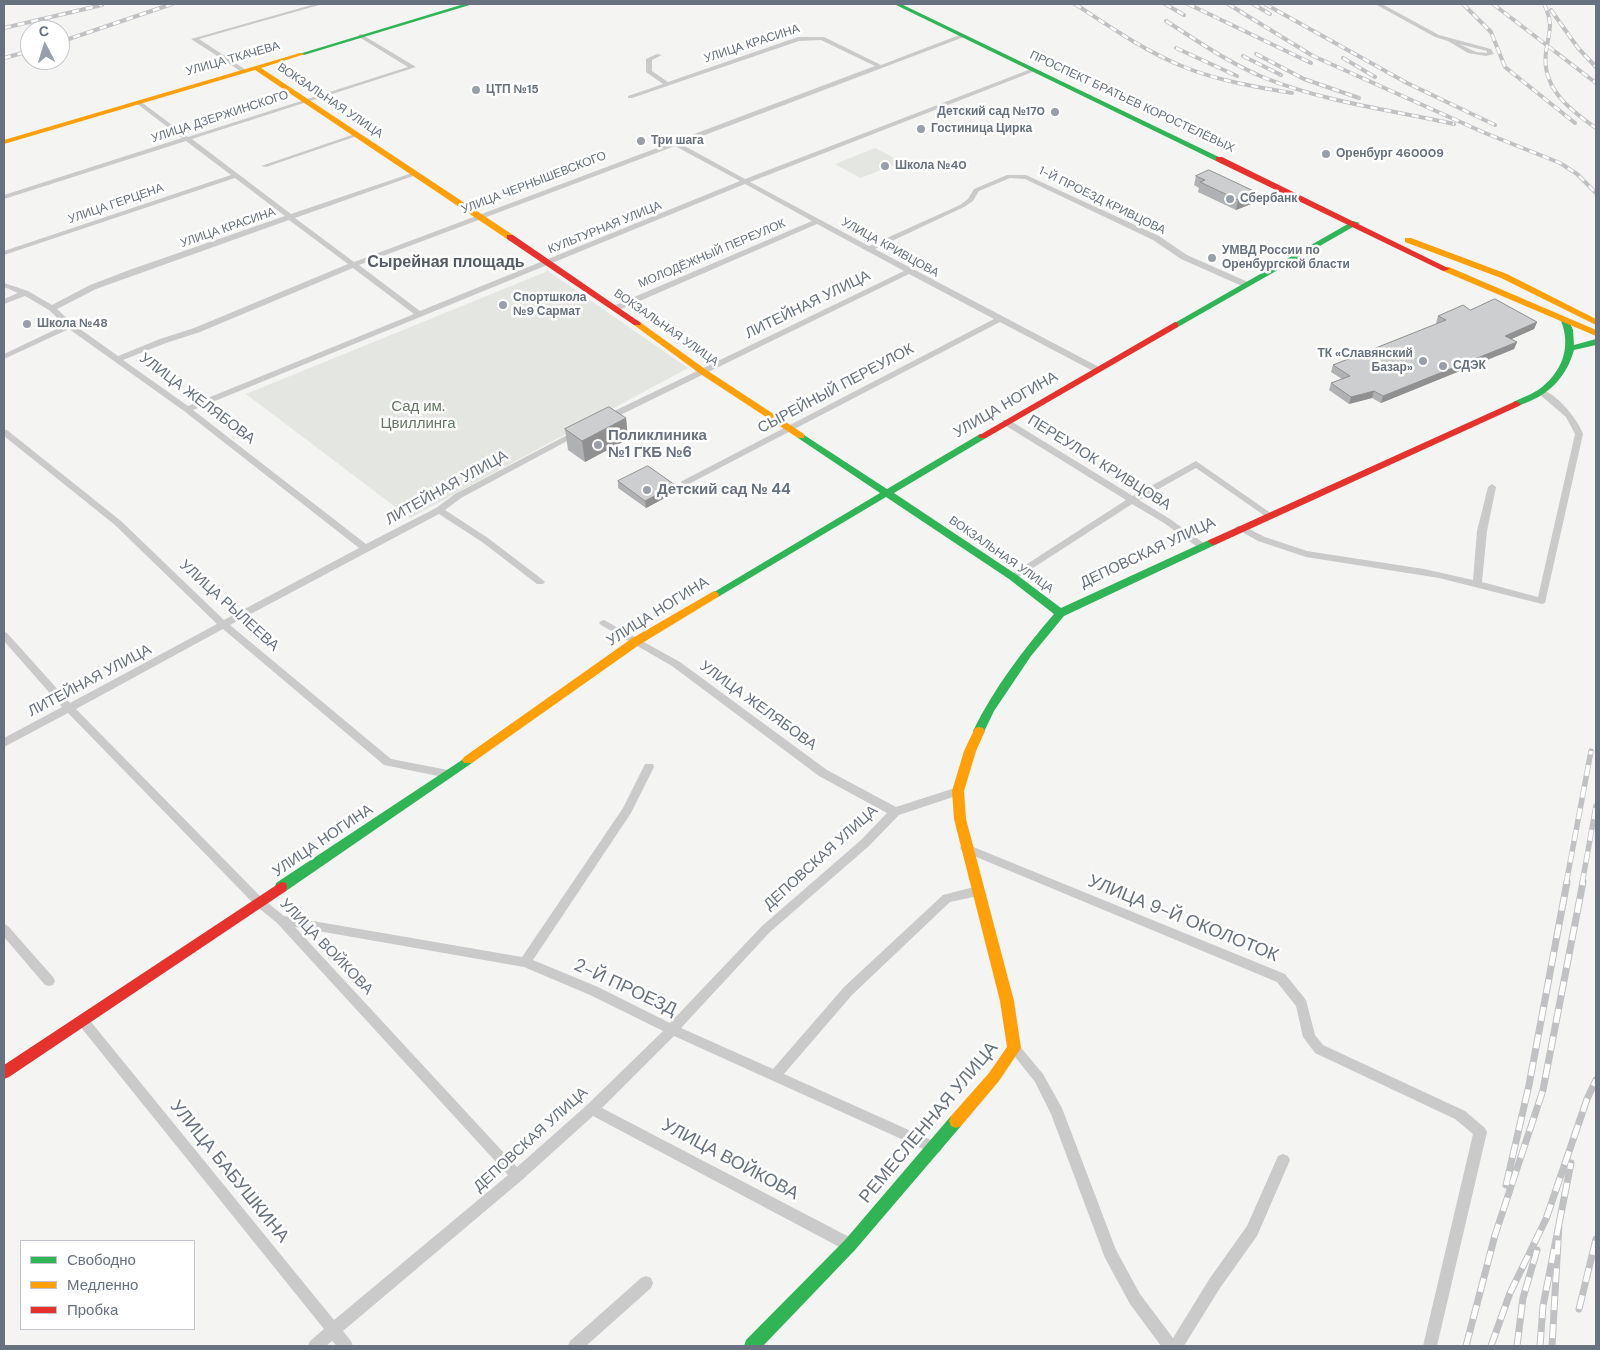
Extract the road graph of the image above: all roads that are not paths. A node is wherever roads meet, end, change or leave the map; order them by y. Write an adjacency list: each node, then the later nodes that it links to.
1 (320, 4): 10 (street)
2 (470, 4): 5 (street, УЛИЦА ТКАЧЕВА)
3 (897, 4): 6 (street, ПРОСПЕКТ БРАТЬЕВ КОРОСТЕЛЁВЫХ)
4 (1378, 4): 7 (street)
5 (361, 36): 10 (street, УЛИЦА ТКАЧЕВА); 14 (street, УЛИЦА ДЗЕРЖИНСКОГО)
6 (962, 36): 9 (street, УЛИЦА ЧЕРНЫШЕВСКОГО); 11 (street, ПРОСПЕКТ БРАТЬЕВ КОРОСТЕЛЁВЫХ)
7 (1451, 41): 7 (street)
8 (659, 55): 12 (street)
9 (879, 66): 12 (street, УЛИЦА КРАСИНА); 19 (street, УЛИЦА ЧЕРНЫШЕВСКОГО)
10 (249, 69): 14 (street, ВОКЗАЛЬНАЯ УЛИЦА); 15 (street, УЛИЦА ТКАЧЕВА)
11 (1033, 70): 23 (street, КУЛЬТУРНАЯ УЛИЦА); 28 (street, ПРОСПЕКТ БРАТЬЕВ КОРОСТЕЛЁВЫХ)
12 (667, 84): 13 (street, УЛИЦА КРАСИНА)
13 (630, 97)
14 (306, 101): 16 (street, ВОКЗАЛЬНАЯ УЛИЦА); 17 (street, УЛИЦА ДЗЕРЖИНСКОГО)
15 (138, 102): 17 (street); 18 (street, УЛИЦА ТКАЧЕВА)
16 (357, 135): 20 (street); 21 (street, ВОКЗАЛЬНАЯ УЛИЦА)
17 (188, 140): 22 (street); 24 (street, УЛИЦА ДЗЕРЖИНСКОГО)
18 (4, 142)
19 (674, 143): 23 (street, УЛИЦА КРИВЦОВА); 25 (street, УЛИЦА ЧЕРНЫШЕВСКОГО)
20 (264, 166)
21 (414, 174): 25 (street, ВОКЗАЛЬНАЯ УЛИЦА); 26 (street, УЛИЦА КРАСИНА)
22 (235, 176): 26 (street); 30 (street, УЛИЦА ГЕРЦЕНА)
23 (744, 182): 27 (street, УЛИЦА КРИВЦОВА); 32 (street, КУЛЬТУРНАЯ УЛИЦА)
24 (4, 197)
25 (478, 216): 31 (street, УЛИЦА ЧЕРНЫШЕВСКОГО); 32 (street, ВОКЗАЛЬНАЯ УЛИЦА)
26 (293, 217): 31 (street); 42 (street, УЛИЦА КРАСИНА)
27 (817, 221): 29 (street, УЛИЦА КРИВЦОВА); 43 (street, МОЛОДЁЖНЫЙ ПЕРЕУЛОК)
28 (1356, 223): 33 (street, ПРОСПЕКТ БРАТЬЕВ КОРОСТЕЛЁВЫХ); 35 (street, ПРОСПЕКТ БРАТЬЕВ КОРОСТЕЛЁВЫХ); 36 (street, УЛИЦА НОГИНА)
29 (869, 249): 34 (street, УЛИЦА КРИВЦОВА); 36 (street, 1-Й ПРОЕЗД КРИВЦОВА)
30 (4, 253)
31 (354, 264): 44 (street); 53 (street, УЛИЦА ЧЕРНЫШЕВСКОГО)
32 (547, 264): 43 (street, ВОКЗАЛЬНАЯ УЛИЦА); 44 (street, КУЛЬТУРНАЯ УЛИЦА)
33 (1479, 264): 35 (street); 38 (street, ПРОСПЕКТ БРАТЬЕВ КОРОСТЕЛЁВЫХ)
34 (909, 271): 45 (street, УЛИЦА КРИВЦОВА); 55 (street, ЛИТЕЙНАЯ УЛИЦА)
35 (1459, 275): 40 (street, ПРОСПЕКТ БРАТЬЕВ КОРОСТЕЛЁВЫХ)
36 (1246, 284): 54 (street, УЛИЦА НОГИНА)
37 (4, 285): 39 (street, УЛИЦА ЖЕЛЯБОВА)
38 (1526, 285): 40 (street); 47 (street, ПРОСПЕКТ БРАТЬЕВ КОРОСТЕЛЁВЫХ)
39 (25, 293): 41 (street); 42 (street, УЛИЦА ЖЕЛЯБОВА)
40 (1509, 297): 46 (street, ПРОСПЕКТ БРАТЬЕВ КОРОСТЕЛЁВЫХ)
41 (4, 302)
42 (52, 308): 48 (street, УЛИЦА ЖЕЛЯБОВА)
43 (616, 308): 55 (street, ВОКЗАЛЬНАЯ УЛИЦА)
44 (420, 314): 57 (street, КУЛЬТУРНАЯ УЛИЦА)
45 (1000, 319): 54 (street, УЛИЦА КРИВЦОВА); 60 (street, СЫРЕЙНЫЙ ПЕРЕУЛОК)
46 (1565, 322): 49 (street, ПРОСПЕКТ БРАТЬЕВ КОРОСТЕЛЁВЫХ); 51 (street)
47 (1596, 322)
48 (70, 326): 52 (street); 53 (street, УЛИЦА ЖЕЛЯБОВА)
49 (1596, 333)
50 (1596, 342): 51 (street)
51 (1572, 348): 56 (street, ДЕПОВСКАЯ УЛИЦА)
52 (4, 357)
53 (118, 359): 57 (street, УЛИЦА ЖЕЛЯБОВА)
54 (1096, 369): 59 (street, УЛИЦА НОГИНА)
55 (702, 371): 58 (street, ЛИТЕЙНАЯ УЛИЦА); 60 (street, ВОКЗАЛЬНАЯ УЛИЦА)
56 (1542, 392): 68 (street, ДЕПОВСКАЯ УЛИЦА); 74 (street)
57 (187, 409): 71 (street, УЛИЦА ЖЕЛЯБОВА)
58 (600, 422)
59 (1006, 422): 65 (street, УЛИЦА НОГИНА); 66 (street, ПЕРЕУЛОК КРИВЦОВА)
60 (790, 428): 63 (street, СЫРЕЙНЫЙ ПЕРЕУЛОК); 65 (street, ВОКЗАЛЬНАЯ УЛИЦА)
61 (584, 430): 67 (street, ЛИТЕЙНАЯ УЛИЦА)
62 (4, 432): 77 (street, УЛИЦА РЫЛЕЕВА)
63 (685, 483)
64 (1492, 487): 74 (street)
65 (885, 492): 72 (street, ВОКЗАЛЬНАЯ УЛИЦА); 79 (street, УЛИЦА НОГИНА)
66 (1132, 500): 68 (street); 70 (street, ПЕРЕУЛОК КРИВЦОВА); 72 (street)
67 (440, 510): 71 (street, ЛИТЕЙНАЯ УЛИЦА); 73 (street)
68 (1268, 514): 69 (street, ДЕПОВСКАЯ УЛИЦА)
69 (1240, 528): 70 (street, ДЕПОВСКАЯ УЛИЦА); 74 (street)
70 (1202, 546): 75 (street, ДЕПОВСКАЯ УЛИЦА)
71 (365, 548): 77 (street, ЛИТЕЙНАЯ УЛИЦА)
72 (1013, 577): 75 (street, ВОКЗАЛЬНАЯ УЛИЦА)
73 (540, 582)
74 (1477, 584)
75 (1060, 613): 84 (street, ДЕПОВСКАЯ УЛИЦА)
76 (604, 623): 79 (street, УЛИЦА ЖЕЛЯБОВА)
77 (224, 625): 80 (street, ЛИТЕЙНАЯ УЛИЦА); 83 (street, УЛИЦА РЫЛЕЕВА)
78 (4, 635): 80 (street, УЛИЦА ВОЙКОВА)
79 (635, 642): 83 (street, УЛИЦА НОГИНА); 85 (street, УЛИЦА ЖЕЛЯБОВА)
80 (69, 708): 81 (street, ЛИТЕЙНАЯ УЛИЦА); 88 (street, УЛИЦА ВОЙКОВА)
81 (4, 743)
82 (649, 767): 91 (street)
83 (448, 774): 88 (street, УЛИЦА НОГИНА)
84 (958, 791): 85 (street, ДЕПОВСКАЯ УЛИЦА); 86 (street, РЕМЕСЛЕННАЯ УЛИЦА)
85 (895, 812): 94 (street, ДЕПОВСКАЯ УЛИЦА)
86 (966, 848): 87 (street, РЕМЕСЛЕННАЯ УЛИЦА); 111 (street, УЛИЦА 9-Й ОКОЛОТОК)
87 (978, 891): 95 (street, РЕМЕСЛЕННАЯ УЛИЦА); 97 (street)
88 (259, 902): 89 (street, УЛИЦА ВОЙКОВА); 93 (street, УЛИЦА НОГИНА)
89 (281, 920): 91 (street, 2-Й ПРОЕЗД); 101 (street, УЛИЦА ВОЙКОВА)
90 (4, 929): 92 (street)
91 (525, 962): 94 (street, 2-Й ПРОЕЗД)
92 (49, 981)
93 (83, 1021): 96 (street, УЛИЦА НОГИНА); 104 (street, УЛИЦА БАБУШКИНА)
94 (672, 1030): 97 (street, 2-Й ПРОЕЗД); 98 (street, ДЕПОВСКАЯ УЛИЦА)
95 (1014, 1048): 99 (street, РЕМЕСЛЕННАЯ УЛИЦА); 109 (street)
96 (4, 1073)
97 (775, 1076): 99 (street, 2-Й ПРОЕЗД)
98 (592, 1108): 101 (street, ДЕПОВСКАЯ УЛИЦА); 102 (street, УЛИЦА ВОЙКОВА)
99 (935, 1148): 102 (street, РЕМЕСЛЕННАЯ УЛИЦА)
100 (1283, 1160): 110 (street)
101 (517, 1176): 104 (street, ДЕПОВСКАЯ УЛИЦА)
102 (850, 1245): 108 (street, РЕМЕСЛЕННАЯ УЛИЦА)
103 (646, 1284): 107 (street)
104 (334, 1331): 105 (street, ДЕПОВСКАЯ УЛИЦА); 106 (street, УЛИЦА БАБУШКИНА)
105 (315, 1346)
106 (346, 1346)
107 (575, 1346)
108 (752, 1346)
109 (1170, 1346)
110 (1176, 1346)
111 (1430, 1346)

